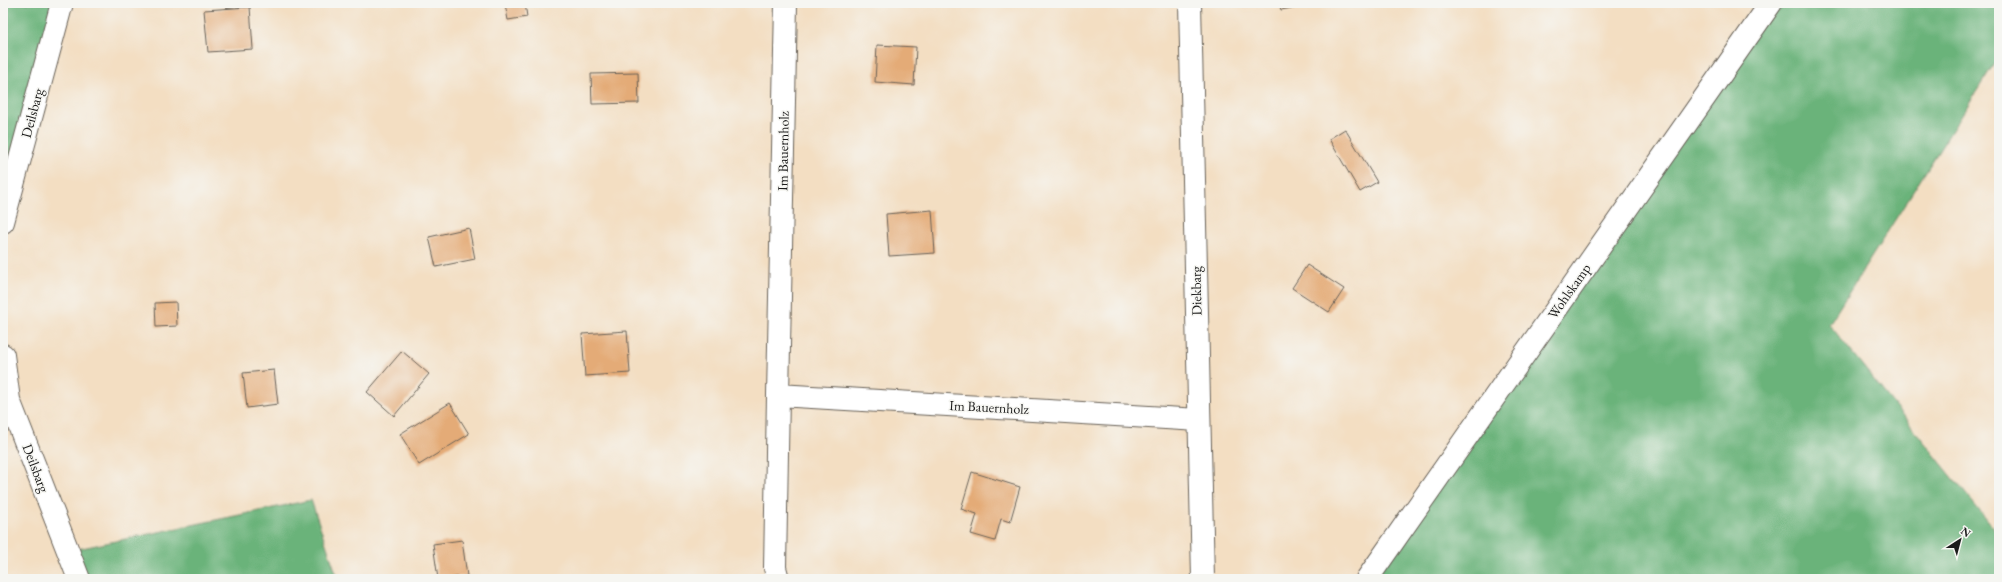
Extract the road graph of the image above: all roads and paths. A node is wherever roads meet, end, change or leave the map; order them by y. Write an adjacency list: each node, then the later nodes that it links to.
1 (62, 3): 5 (street, Deilsbarg)
2 (786, 3): 7 (street, Im Bauernholz)
3 (1190, 3): 8 (street, Diekbarg)
4 (1772, 3): 12 (street, Wohlskamp)
5 (3, 222)
6 (3, 355): 9 (street, Deilsbarg)
7 (778, 395): 8 (street, Im Bauernholz); 10 (street, Im Bauernholz)
8 (1199, 420): 11 (street, Diekbarg)
9 (79, 579)
10 (778, 579)
11 (1203, 579)
12 (1367, 579)

